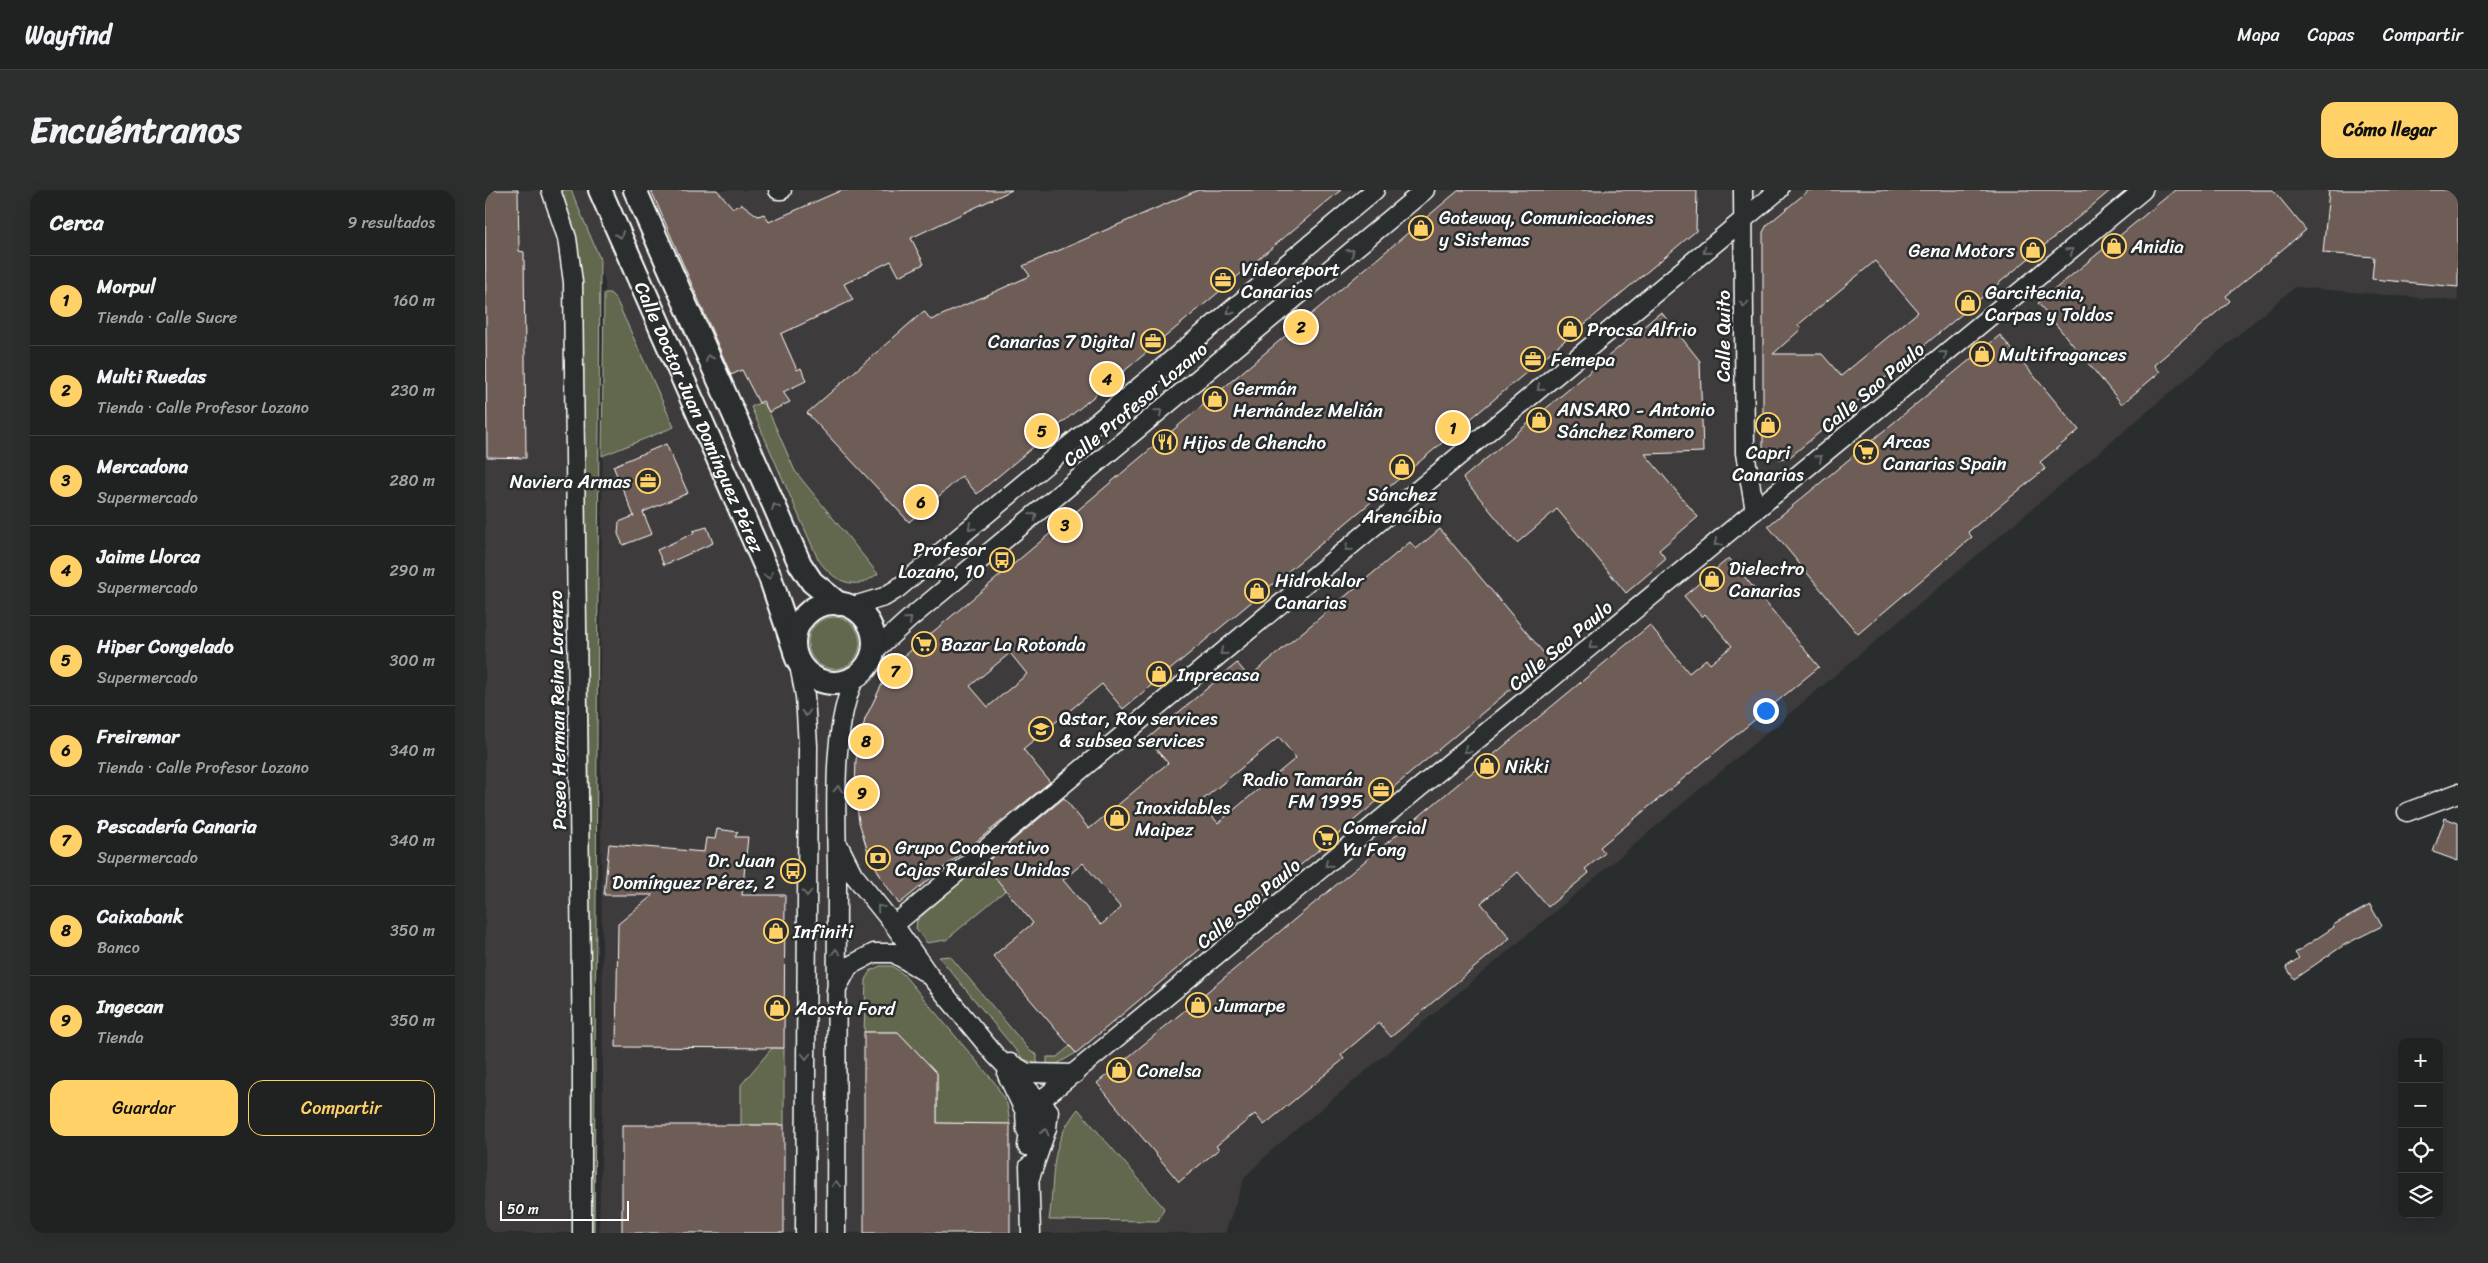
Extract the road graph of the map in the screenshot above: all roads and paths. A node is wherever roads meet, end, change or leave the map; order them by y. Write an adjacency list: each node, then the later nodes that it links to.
1 (551, 190): 26 (street, Paseo Herman Reina Lorenzo)
2 (600, 190): 13 (street, Calle Doctor Juan Domínguez Pérez, one-way to 13)
3 (635, 190): 11 (street, Calle Doctor Juan Domínguez Pérez, one-way to 3)
4 (1375, 190): 11 (street, Calle Profesor Lozano, one-way to 11)
5 (1425, 190): 12 (street, Calle Profesor Lozano, one-way to 5)
6 (1743, 190): 9 (street, Calle Quito)
7 (1779, 190): 9 (street)
8 (2143, 190): 10 (street, Calle Sao Paulo, one-way to 8)
9 (1743, 220): 10 (street, Calle Quito, one-way to 10); 18 (street, one-way to 18)
10 (1755, 511): 22 (street, Calle Sao Paulo, one-way to 22)
11 (845, 605): 12 (street); 13 (street)
12 (873, 652): 14 (street)
13 (796, 655): 14 (street); 27 (street, Calle Doctor Juan Domínguez Pérez, one-way to 27)
14 (855, 678): 17 (street, one-way to 14)
15 (2458, 793): 16 (street)
16 (2407, 812)
17 (837, 840): 18 (street, one-way to 17); 20 (street, one-way to 17)
18 (894, 925): 19 (street)
19 (929, 976): 20 (street); 21 (street)
20 (836, 990): 28 (street, one-way to 20)
21 (995, 1055): 22 (street); 23 (street); 24 (street)
22 (1075, 1074): 23 (street, Calle Sao Paulo)
23 (1041, 1101): 24 (street, Calle Sao Paulo); 25 (street, one-way to 23)
24 (1027, 1146): 25 (street)
25 (1030, 1178): 29 (street)
26 (582, 1233)
27 (805, 1233)
28 (836, 1233)
29 (1031, 1233)

